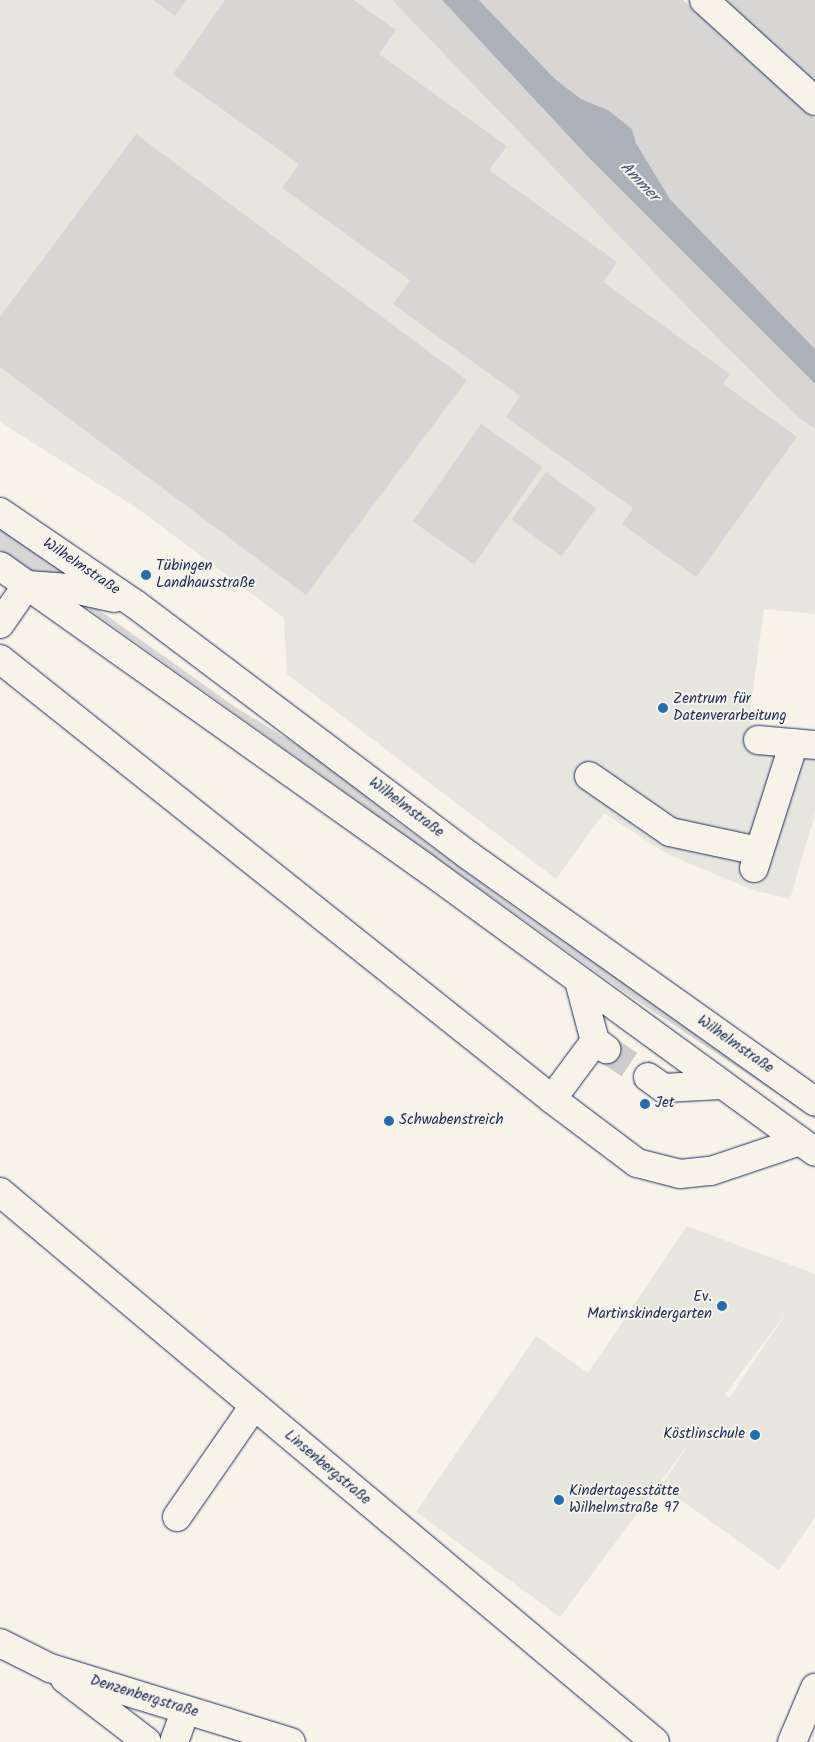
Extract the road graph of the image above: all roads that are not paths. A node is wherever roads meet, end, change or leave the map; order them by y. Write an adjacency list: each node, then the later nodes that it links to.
1 (704, 0): 2 (street)
2 (815, 101)
3 (0, 512): 6 (street, Wilhelmstraße)
4 (0, 566): 5 (street)
5 (27, 585): 6 (street); 7 (street); 12 (street)
6 (135, 604): 16 (street, Wilhelmstraße)
7 (0, 624)
8 (0, 659): 15 (street)
9 (758, 740): 10 (street)
10 (804, 744): 11 (street)
11 (589, 776)
12 (579, 980): 14 (street); 15 (street)
13 (648, 1077): 14 (street)
14 (721, 1085): 17 (street)
15 (552, 1099): 17 (street)
16 (815, 1102)
17 (808, 1147)
18 (0, 1192): 19 (street, Linsenbergstraße)
19 (254, 1406): 20 (street); 28 (street, Linsenbergstraße)
20 (177, 1517)
21 (0, 1643): 22 (street, Denzenbergstraße)
22 (50, 1668): 24 (street, Denzenbergstraße); 25 (street)
23 (815, 1688): 29 (street)
24 (185, 1710): 26 (street); 27 (street, Denzenbergstraße)
25 (147, 1742)
26 (174, 1742)
27 (291, 1742)
28 (655, 1742)
29 (792, 1742)

